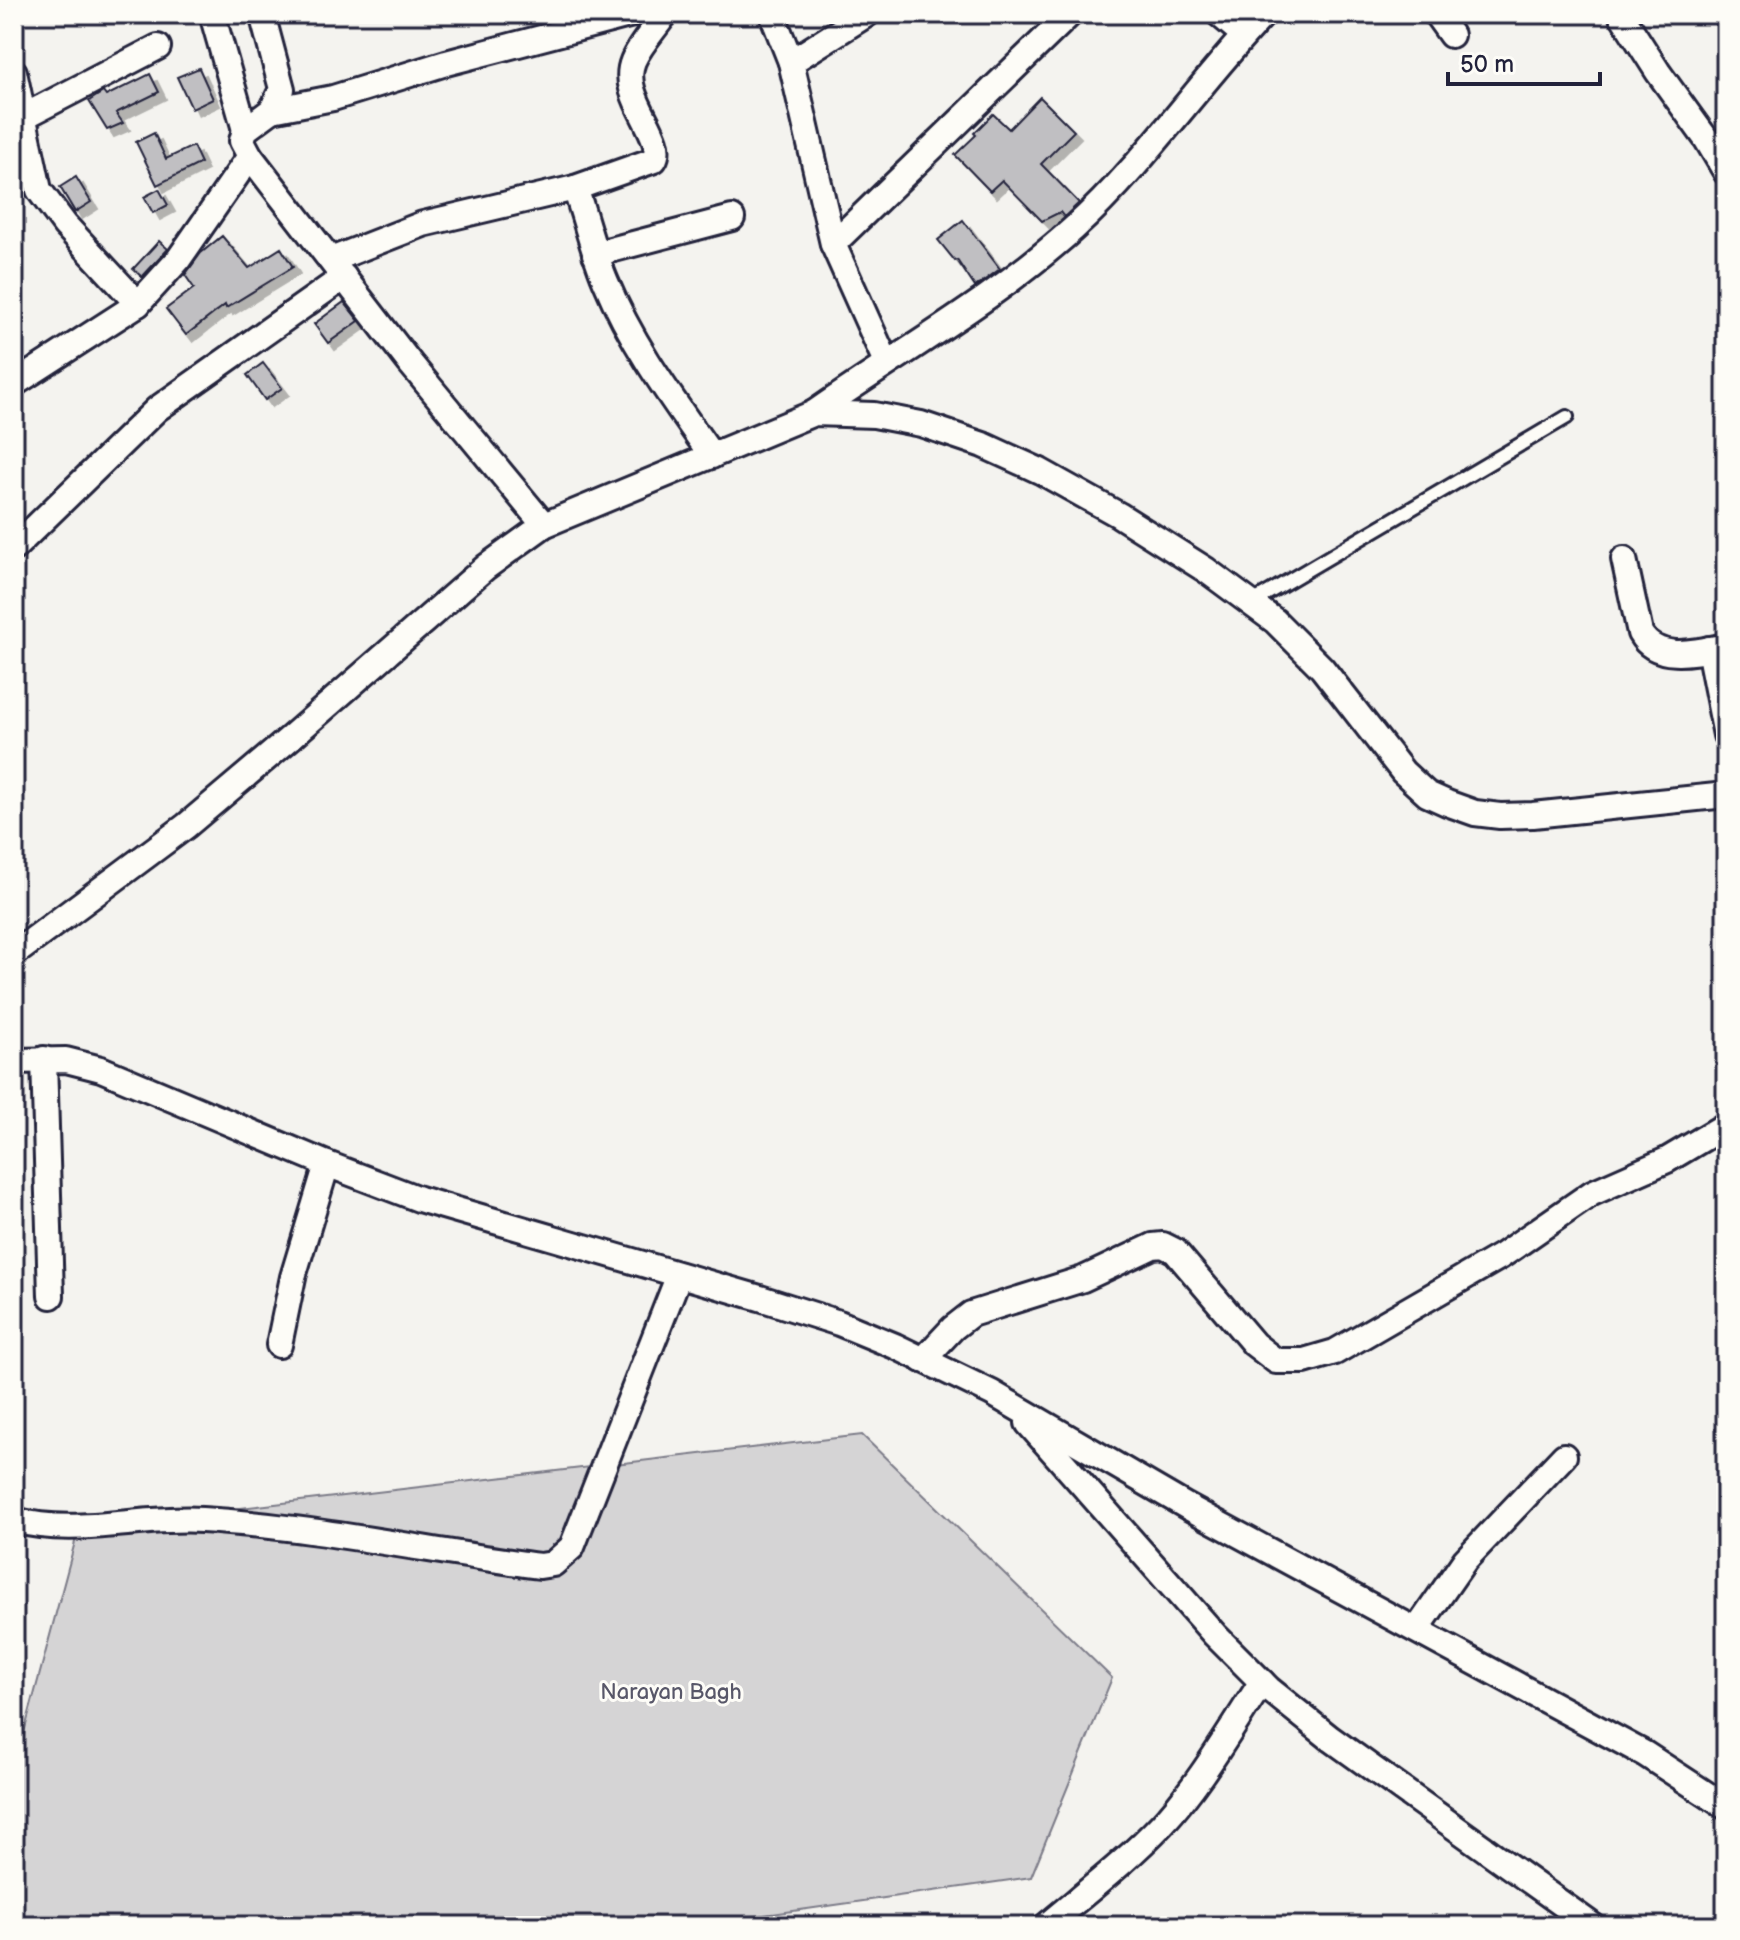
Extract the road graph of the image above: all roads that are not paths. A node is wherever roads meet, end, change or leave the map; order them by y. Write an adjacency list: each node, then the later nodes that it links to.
1 (212, 14): 19 (street)
2 (262, 14): 17 (street)
3 (633, 14): 17 (street)
4 (665, 14): 23 (street)
5 (772, 14): 15 (street)
6 (867, 14): 15 (street)
7 (1070, 14): 25 (street)
8 (1219, 14): 12 (street)
9 (1264, 14): 12 (street)
10 (1436, 14): 13 (street)
11 (1621, 14): 20 (street)
12 (1244, 35): 29 (street)
13 (1451, 35)
14 (158, 47): 18 (street)
15 (791, 62): 25 (street)
16 (14, 72): 18 (street)
17 (272, 110): 19 (street)
18 (23, 117): 28 (street)
19 (245, 130): 21 (street)
20 (1716, 133): 22 (street)
21 (250, 156): 27 (street); 28 (street)
22 (1726, 172)
23 (575, 188): 26 (street); 27 (street)
24 (732, 218): 26 (street)
25 (833, 244): 29 (street)
26 (595, 254): 33 (street)
27 (338, 269): 34 (street); 35 (street)
28 (138, 304): 30 (street)
29 (886, 362): 31 (street)
30 (14, 384)
31 (814, 413): 33 (street); 37 (street)
32 (1567, 417): 37 (lane)
33 (712, 456): 34 (street)
34 (544, 525): 41 (street)
35 (14, 548)
36 (1624, 559): 38 (street)
37 (1251, 603): 40 (street)
38 (1718, 648): 39 (street)
39 (1726, 735)
40 (1726, 795)
41 (14, 954)
42 (44, 1059): 43 (street); 45 (street); 47 (street)
43 (14, 1061)
44 (1726, 1125): 49 (street)
45 (327, 1164): 46 (street); 48 (street)
46 (679, 1275): 49 (street); 52 (street)
47 (51, 1296)
48 (279, 1345)
49 (923, 1360): 50 (street)
50 (1014, 1406): 53 (street); 54 (street)
51 (1564, 1456): 53 (street)
52 (14, 1520)
53 (1417, 1629): 55 (street)
54 (1262, 1682): 56 (street); 57 (street)
55 (1726, 1807)
56 (1046, 1926)
57 (1593, 1926)

